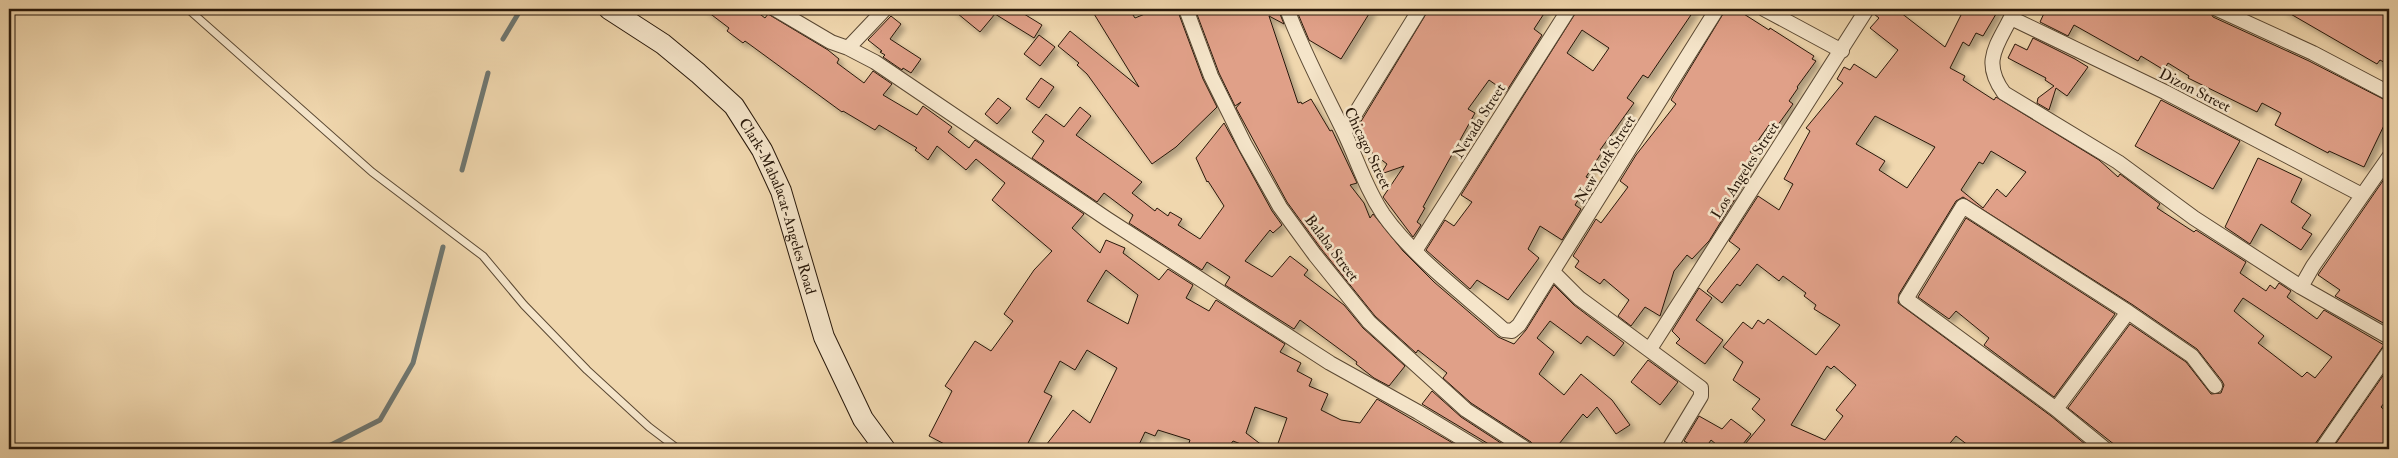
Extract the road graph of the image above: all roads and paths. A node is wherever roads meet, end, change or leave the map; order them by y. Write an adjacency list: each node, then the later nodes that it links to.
1 (188, 9): 30 (lane)
2 (609, 9): 31 (main road, Clark-Mabalacat-Angeles Road)
3 (775, 9): 14 (street)
4 (885, 9): 14 (street)
5 (1186, 9): 33 (street, Balaba Street)
6 (1286, 9): 17 (street, Chicago Street)
7 (1420, 9): 17 (street)
8 (1570, 9): 20 (street, Nevada Street)
9 (1717, 9): 21 (street, New York Street)
10 (1764, 9): 15 (street)
11 (1867, 9): 15 (street, Los Angeles Street)
12 (2217, 9): 16 (street)
13 (2013, 14): 19 (street, Dizon Street); 22 (street)
14 (848, 48): 32 (street)
15 (1842, 51): 26 (street, Los Angeles Street)
16 (2389, 93)
17 (1344, 132): 20 (street, Chicago Street)
18 (2389, 157): 19 (street)
19 (2362, 195): 22 (street)
20 (1415, 251): 24 (street, Chicago Street)
21 (1553, 272): 24 (street, New York Street); 26 (street)
22 (2301, 287): 25 (street)
23 (2128, 312): 28 (street); 29 (street); 29 (street)
24 (1519, 326)
25 (2389, 337)
26 (1650, 349): 34 (street)
27 (2389, 352): 36 (street)
28 (2215, 386)
29 (2056, 409): 35 (street)
30 (678, 449)
31 (885, 449)
32 (1479, 449)
33 (1526, 449)
34 (1669, 449)
35 (2105, 449)
36 (2322, 449)

